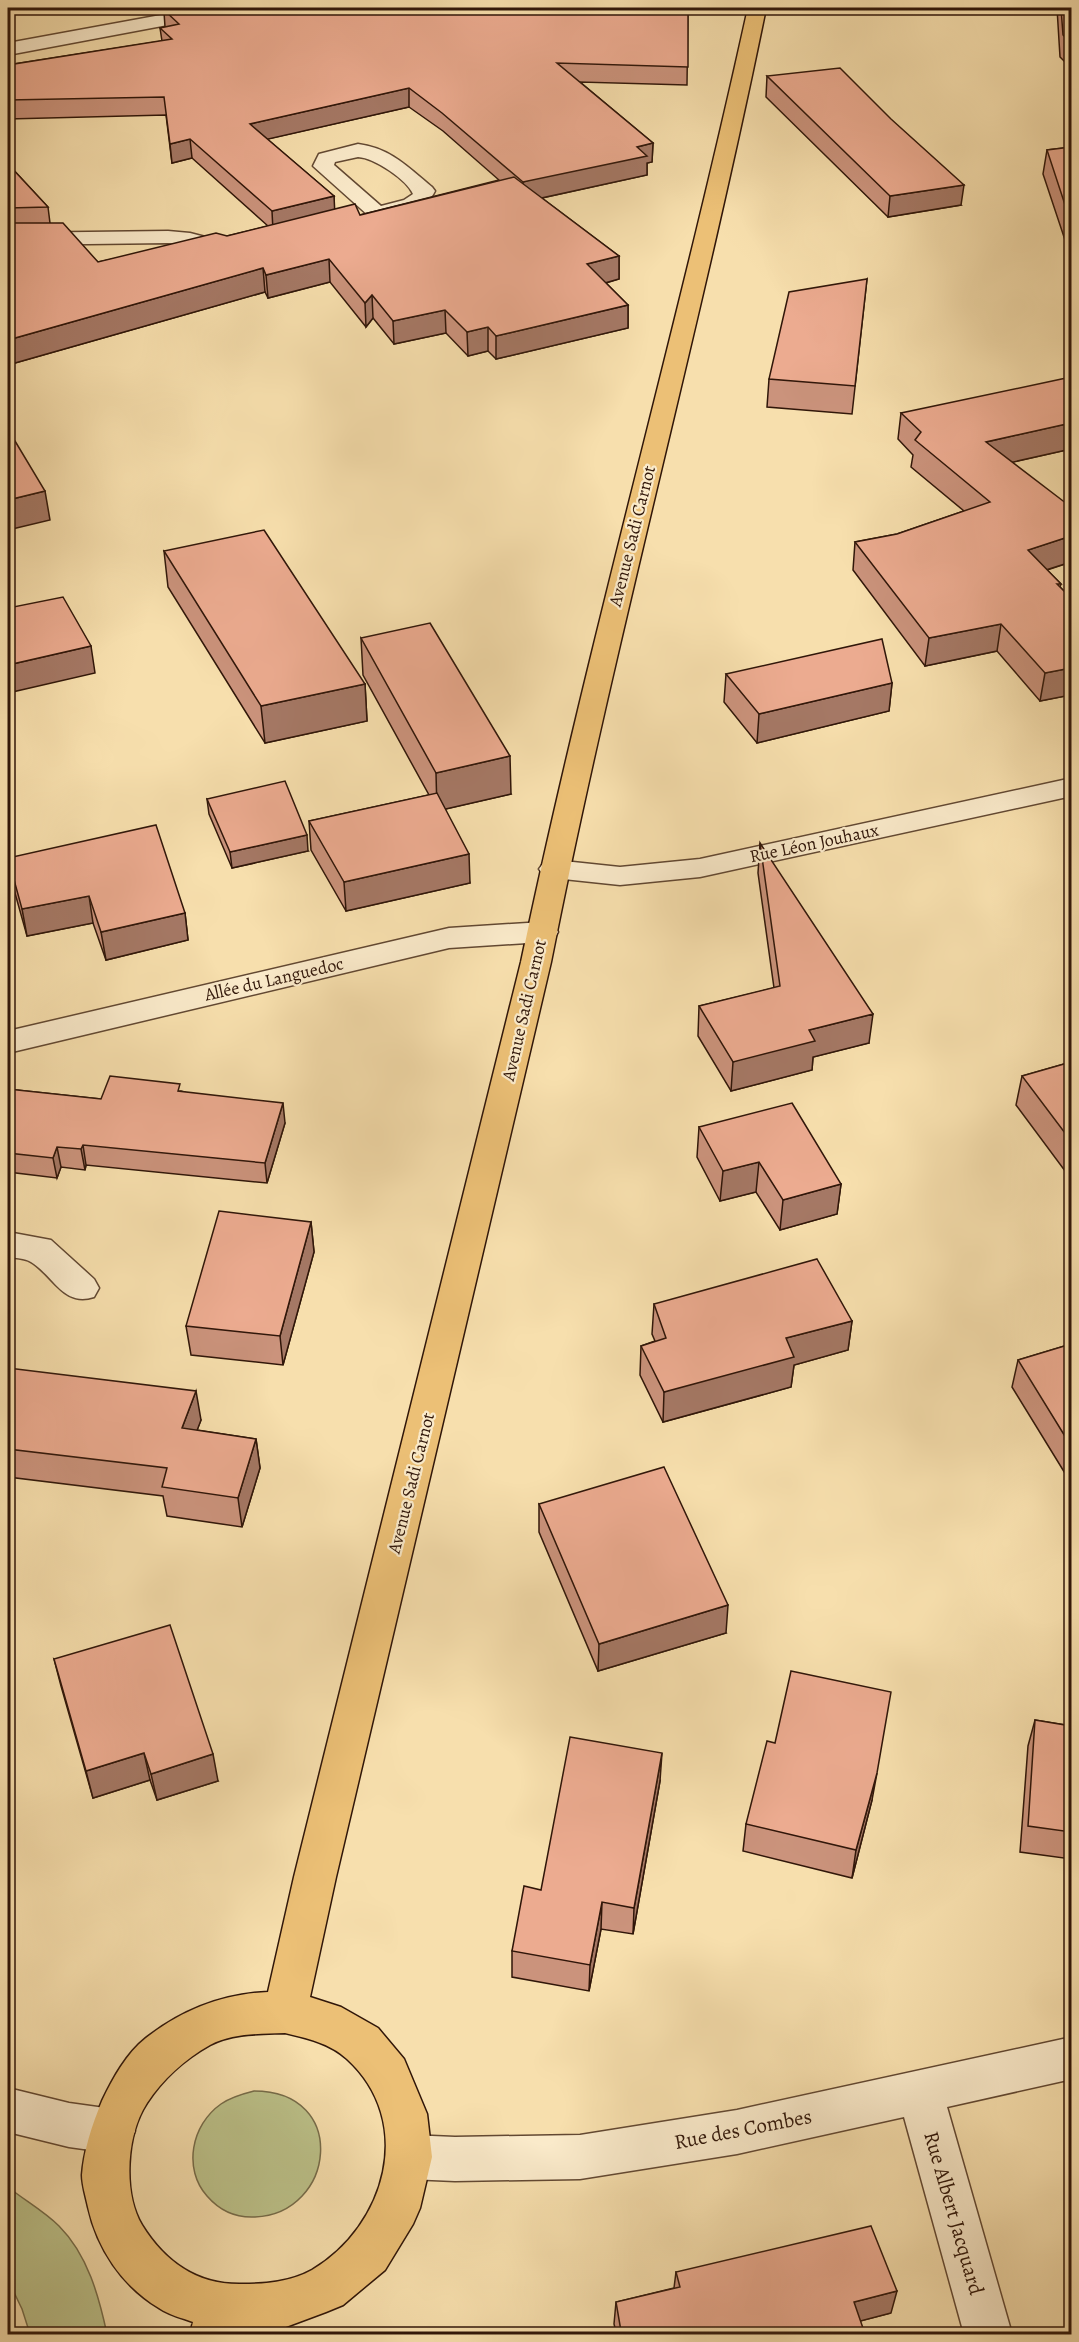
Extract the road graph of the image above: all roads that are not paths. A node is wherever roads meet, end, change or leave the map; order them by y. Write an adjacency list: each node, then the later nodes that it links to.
1 (226, 8): 3 (street)
2 (758, 8): 9 (main road, Avenue Sadi Carnot)
3 (8, 50)
4 (377, 213): 5 (street)
5 (354, 219)
6 (8, 239): 7 (street)
7 (252, 245)
8 (1071, 787): 9 (street, Rue Léon Jouhaux)
9 (554, 869): 10 (main road, Avenue Sadi Carnot)
10 (543, 932): 11 (street, Allée du Languedoc); 14 (main road, Avenue Sadi Carnot)
11 (8, 1042)
12 (8, 1245): 13 (street)
13 (82, 1288)
14 (285, 2012): 18 (main road); 19 (main road)
15 (1071, 2058): 16 (street, Rue des Combes)
16 (920, 2092): 19 (street, Rue des Combes); 21 (street, Rue Albert Jacquard)
17 (8, 2110): 18 (street)
18 (112, 2131): 20 (main road)
19 (408, 2157): 20 (main road)
20 (217, 2321)
21 (988, 2334)

